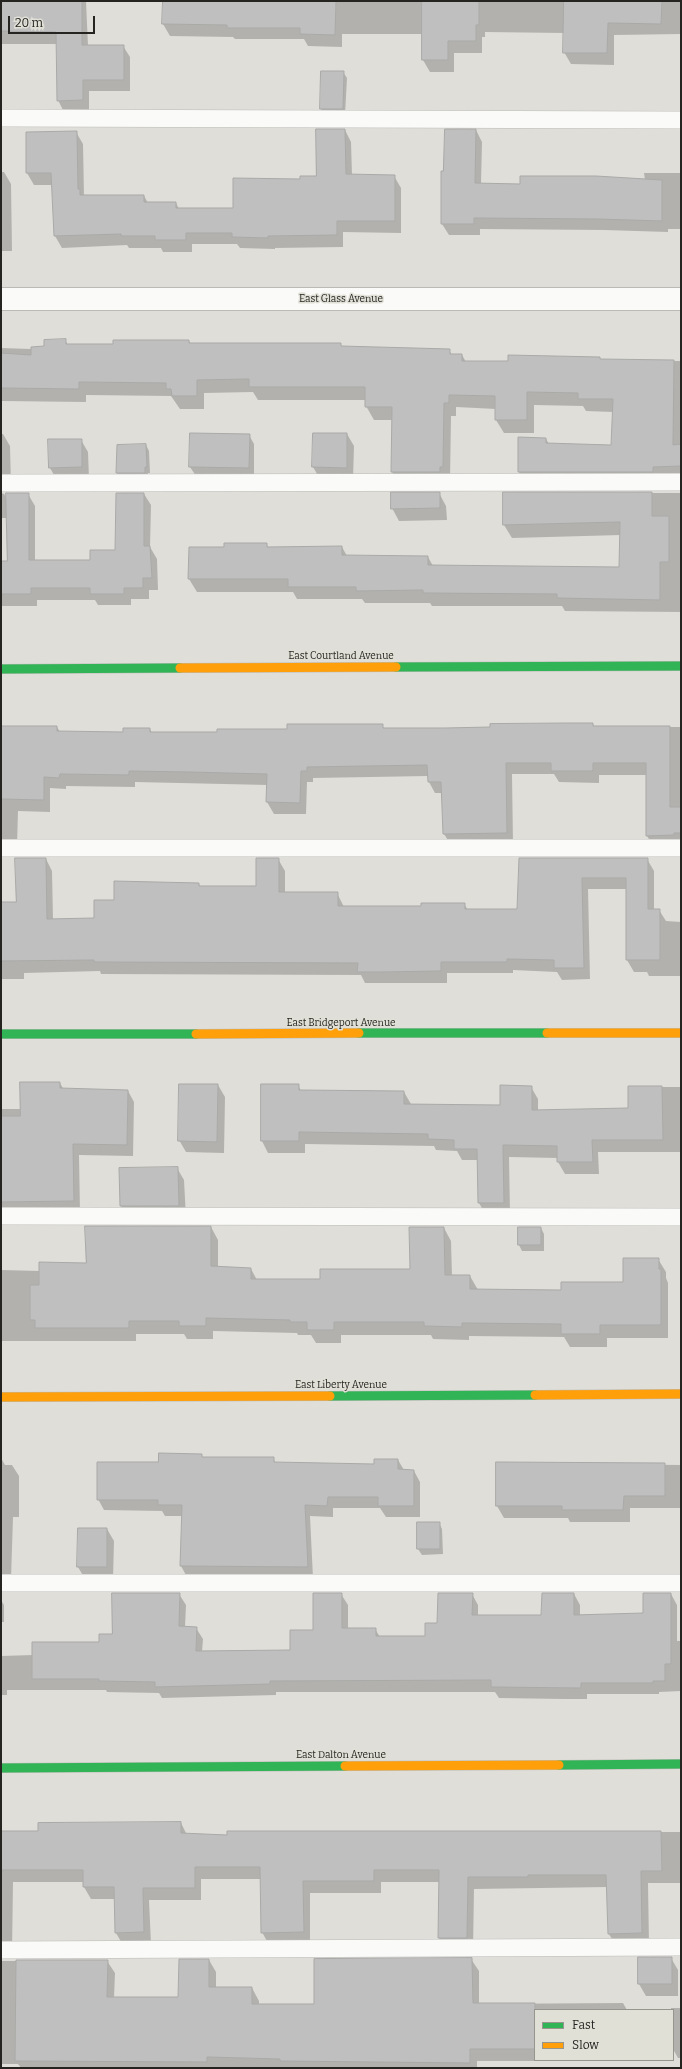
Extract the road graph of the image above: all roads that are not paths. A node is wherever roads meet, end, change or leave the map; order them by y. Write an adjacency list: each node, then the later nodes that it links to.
1 (1, 118): 2 (lane)
2 (681, 120)
3 (1, 299): 4 (street, East Glass Avenue)
4 (681, 299)
5 (681, 482): 6 (lane)
6 (1, 483)
7 (681, 666): 8 (street, East Courtland Avenue)
8 (1, 669)
9 (1, 848): 10 (lane)
10 (681, 848)
11 (681, 1033): 12 (street, East Bridgeport Avenue)
12 (1, 1034)
13 (1, 1216): 14 (lane)
14 (681, 1216)
15 (681, 1394): 16 (street, East Liberty Avenue)
16 (1, 1397)
17 (1, 1583): 18 (lane)
18 (681, 1583)
19 (681, 1764): 20 (street, East Dalton Avenue)
20 (1, 1768)
21 (681, 1947): 22 (lane)
22 (1, 1950)

